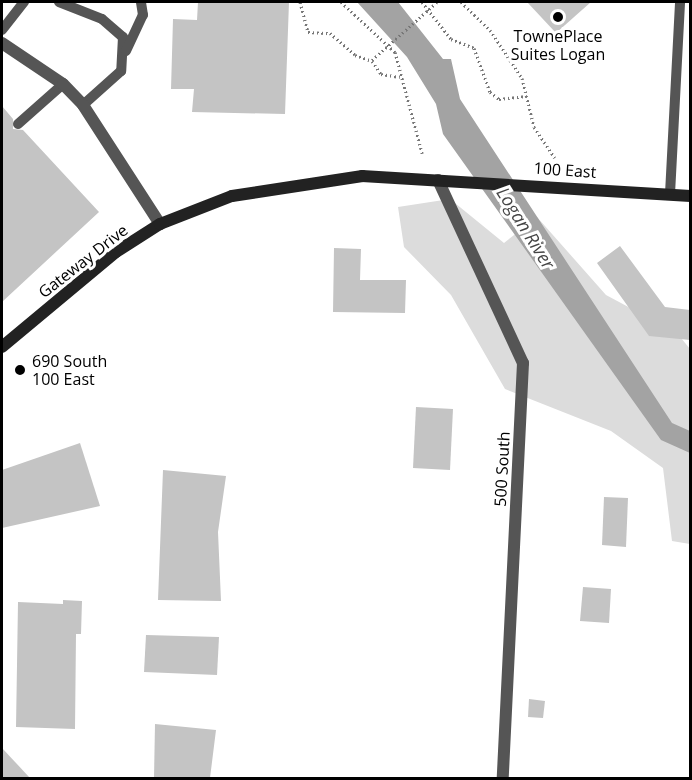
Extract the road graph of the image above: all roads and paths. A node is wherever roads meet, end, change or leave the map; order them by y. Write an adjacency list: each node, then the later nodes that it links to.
1 (24, 2): 10 (lane)
2 (59, 2): 12 (lane)
3 (141, 2): 12 (lane)
4 (300, 2): 13 (path)
5 (341, 2): 14 (path)
6 (422, 2): 16 (path)
7 (437, 2): 13 (path)
8 (461, 2): 16 (path)
9 (680, 2): 22 (lane)
10 (2, 30)
11 (2, 43): 15 (street)
12 (125, 52): 17 (lane)
13 (372, 61): 14 (path)
14 (400, 77): 19 (path)
15 (63, 84): 17 (street); 18 (lane)
16 (528, 96): 20 (path)
17 (83, 105): 24 (street)
18 (18, 124)
19 (422, 153)
20 (555, 158)
21 (438, 180): 22 (main road, 100 East); 24 (main road, Gateway Drive); 26 (street, 500 South)
22 (670, 194): 23 (main road, 100 East)
23 (690, 196)
24 (160, 224): 25 (main road, Gateway Drive)
25 (2, 347)
26 (503, 778)

